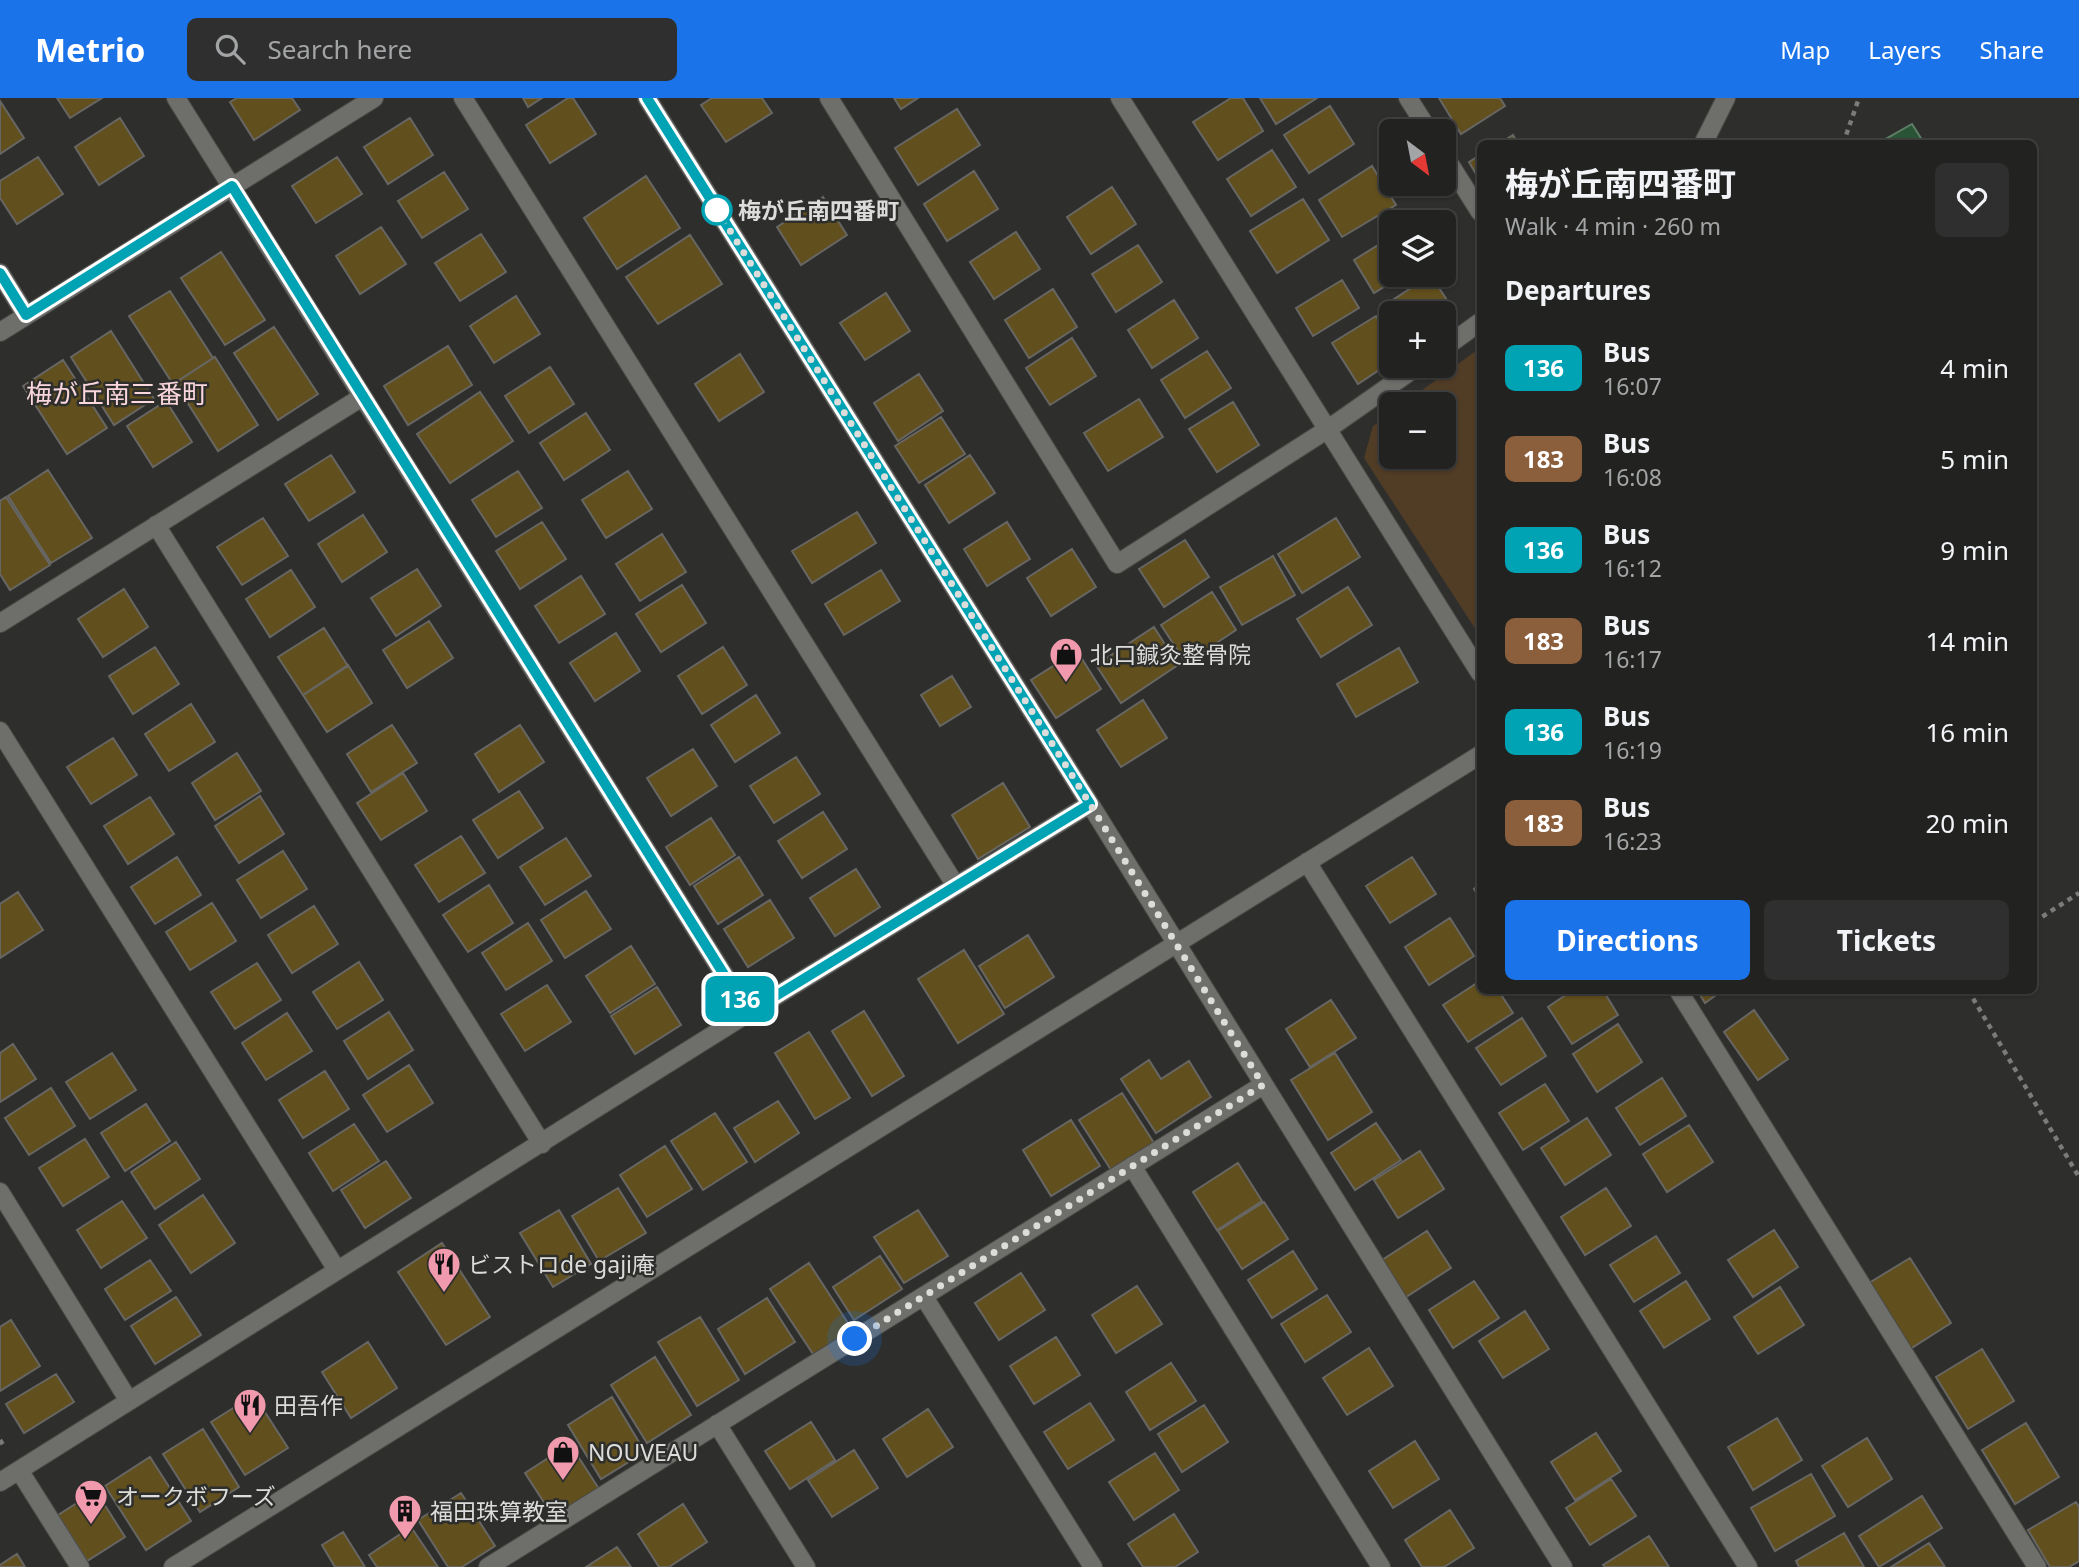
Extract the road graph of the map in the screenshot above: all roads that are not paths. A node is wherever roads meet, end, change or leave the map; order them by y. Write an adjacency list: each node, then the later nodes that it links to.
1 (176, 98): 12 (street)
2 (374, 98): 12 (street)
3 (463, 98): 29 (street)
4 (647, 98): 27 (street)
5 (828, 98): 21 (street)
6 (1120, 98): 21 (street)
7 (1408, 98): 9 (street)
8 (1726, 98): 10 (street)
9 (1421, 119)
10 (1705, 140)
11 (1456, 174): 13 (street)
12 (232, 186): 15 (street); 20 (street)
13 (1477, 207)
14 (0, 273): 15 (street)
15 (26, 315): 17 (street)
16 (1477, 324): 18 (street)
17 (0, 331)
18 (1456, 339)
19 (1401, 378): 21 (street)
20 (362, 397): 22 (street); 32 (street)
21 (1328, 429): 24 (street)
22 (156, 525): 23 (street); 34 (street)
23 (0, 623)
24 (1477, 668)
25 (0, 731): 37 (street)
26 (1477, 757): 28 (street)
27 (1090, 804): 29 (street); 30 (street)
28 (1307, 862): 30 (street); 51 (street)
29 (956, 886): 32 (street)
30 (1176, 944): 33 (street); 45 (street)
31 (1680, 994): 52 (street)
32 (748, 1013): 34 (street)
33 (1263, 1085): 35 (street); 50 (street)
34 (542, 1144): 37 (street)
35 (1132, 1166): 38 (street); 49 (street)
36 (0, 1192): 39 (street)
37 (337, 1270): 39 (street)
38 (924, 1297): 40 (street); 48 (street)
39 (129, 1401): 41 (street)
40 (717, 1424): 43 (street); 47 (street)
41 (19, 1470): 42 (street); 44 (street)
42 (0, 1482)
43 (516, 1560): 46 (street)
44 (80, 1567)
45 (173, 1567)
46 (488, 1567)
47 (806, 1567)
48 (1093, 1567)
49 (1381, 1567)
50 (1563, 1567)
51 (1748, 1567)
52 (2037, 1567)

